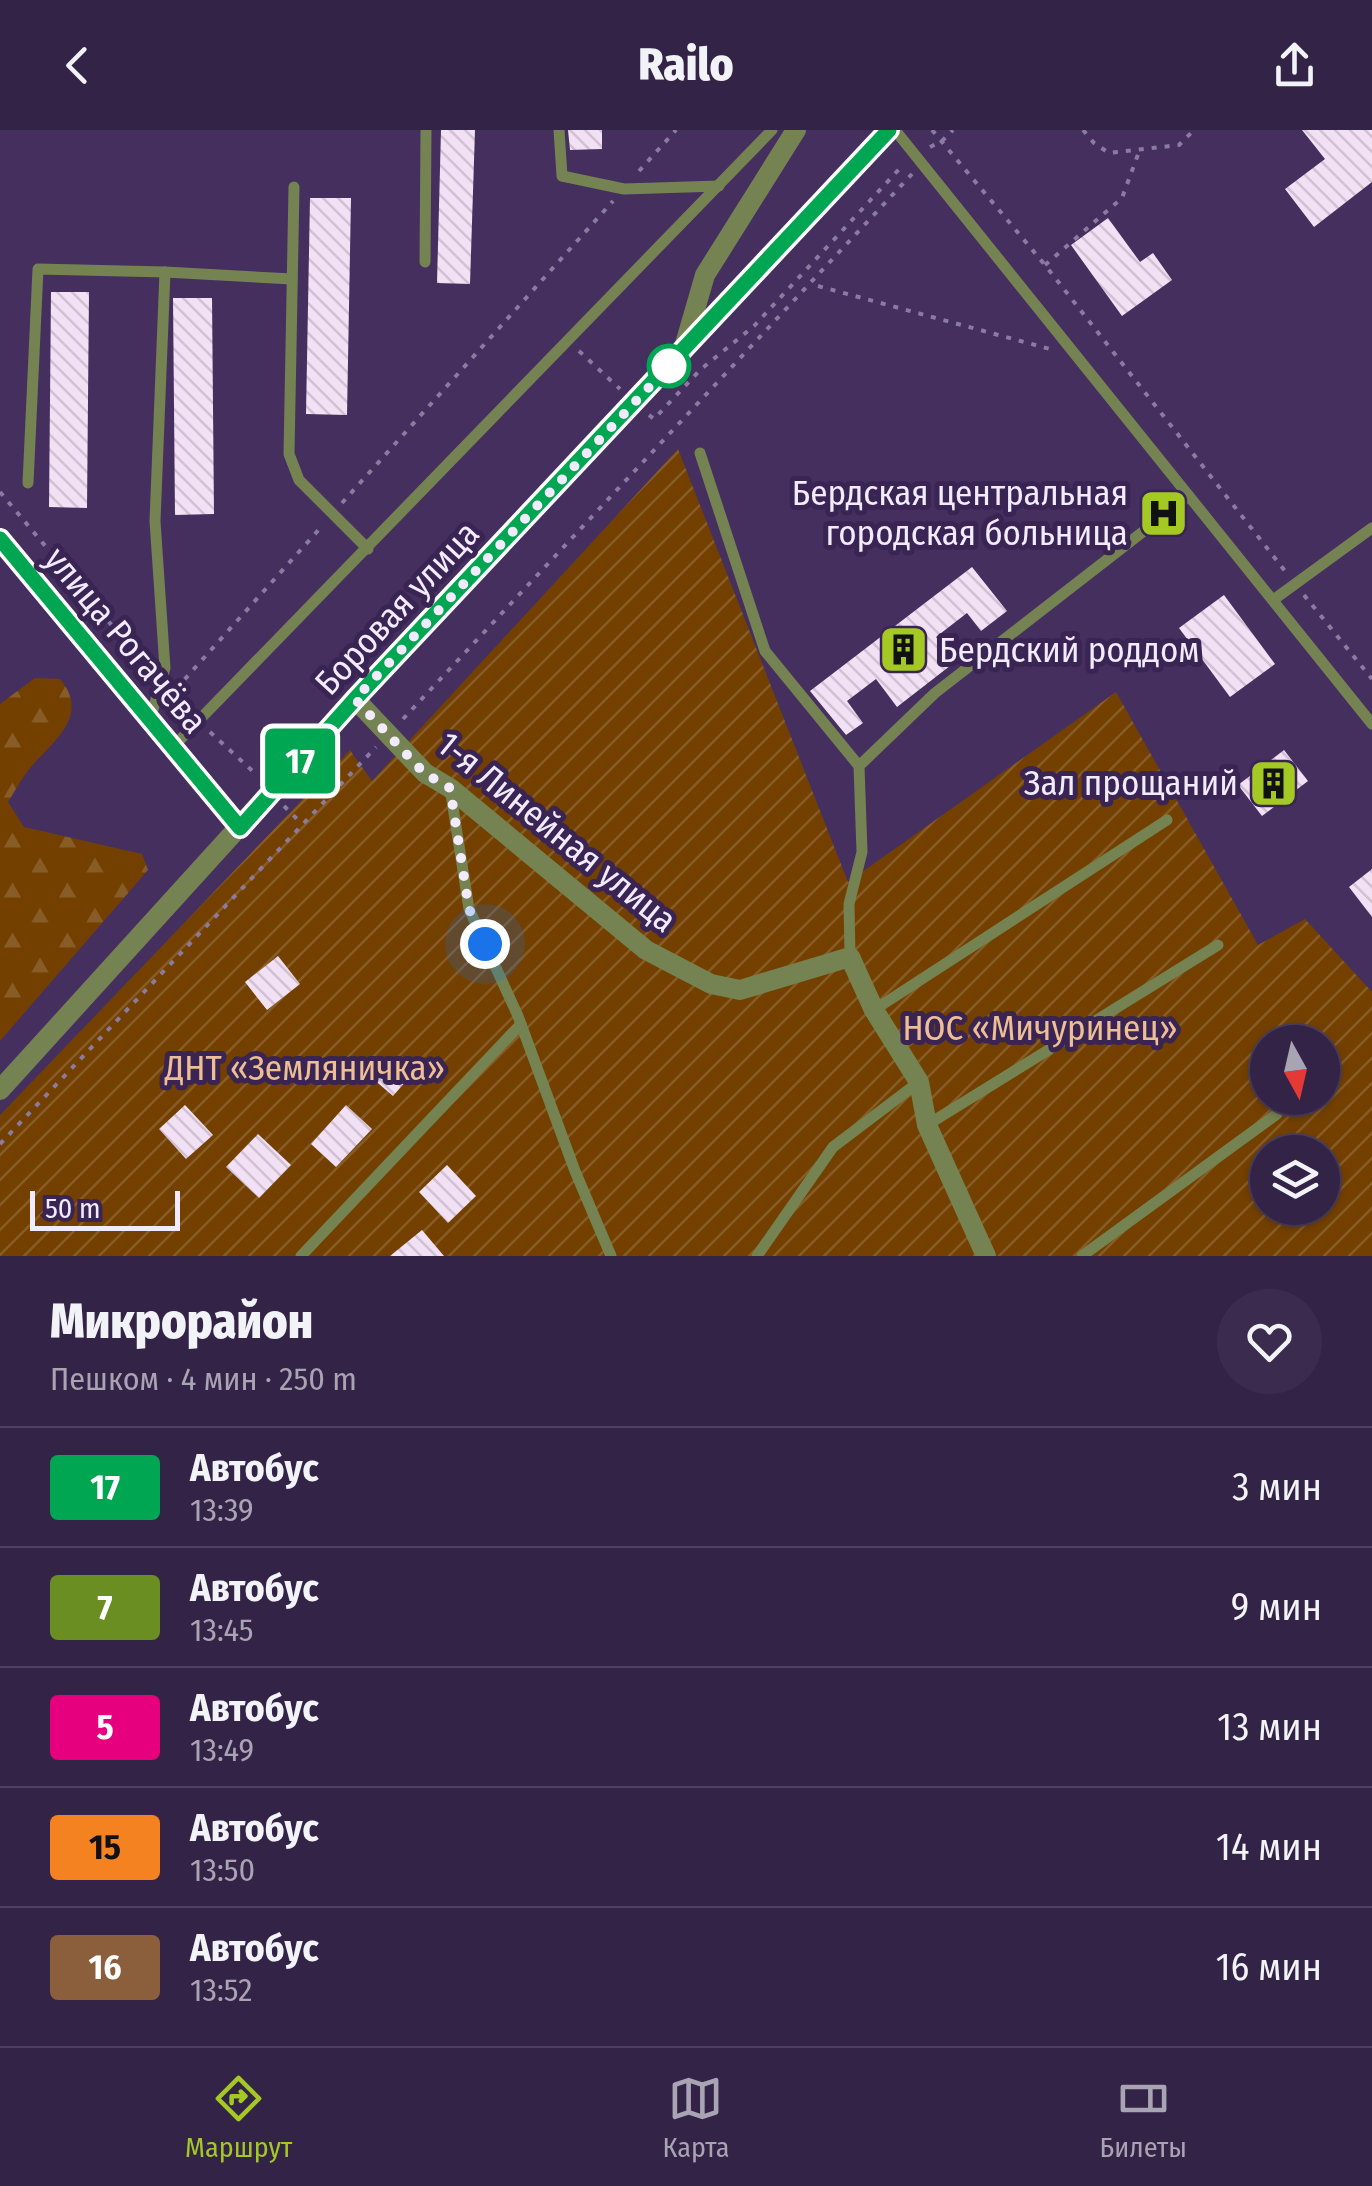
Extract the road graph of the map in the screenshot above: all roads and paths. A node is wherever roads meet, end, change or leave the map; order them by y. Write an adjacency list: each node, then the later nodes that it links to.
1 (426, 130): 15 (lane)
2 (559, 130): 14 (lane)
3 (676, 130): 14 (path)
4 (772, 130): 12 (lane)
5 (796, 130): 20 (street, Боровая улица)
6 (892, 130): 11 (lane); 20 (street, Боровая улица)
7 (932, 130): 16 (path)
8 (1084, 130): 10 (path)
9 (1194, 130): 10 (path)
10 (1140, 150): 16 (path)
11 (922, 164): 21 (lane); 38 (path)
12 (719, 186): 14 (lane); 29 (lane)
13 (294, 187): 18 (lane)
14 (624, 188): 26 (path)
15 (425, 262)
16 (1045, 265): 30 (path)
17 (164, 272): 18 (lane); 23 (lane); 33 (lane)
18 (292, 279): 26 (lane)
19 (818, 286): 21 (path)
20 (683, 351): 34 (street, Боровая улица)
21 (1077, 356): 25 (lane)
22 (700, 453): 40 (lane)
23 (28, 483)
24 (0, 492): 33 (path)
25 (1189, 496): 31 (lane); 40 (lane)
26 (332, 514): 29 (lane); 36 (path)
27 (1372, 528): 30 (lane)
28 (0, 540): 35 (street, улица Рогачёва)
29 (368, 549): 36 (lane)
30 (1294, 583): 31 (lane); 32 (path)
31 (1273, 600): 37 (lane)
32 (1372, 679)
33 (161, 684): 35 (lane)
34 (355, 699): 38 (street, 1-я Линейная улица); 42 (street, Боровая улица)
35 (150, 720): 39 (street, улица Рогачёва)
36 (198, 721): 39 (lane); 42 (path)
37 (1372, 724)
38 (388, 734): 41 (street, 1-я Линейная улица); 44 (path)
39 (173, 746): 45 (street, улица Рогачёва)
40 (859, 766): 47 (lane)
41 (450, 788): 47 (street, 1-я Линейная улица); 49 (lane)
42 (272, 793): 44 (path); 45 (street, Боровая улица)
43 (1167, 820): 48 (lane)
44 (302, 824): 54 (path)
45 (240, 828): 51 (street, Боровая улица)
46 (1218, 944): 53 (lane)
47 (850, 957): 48 (street)
48 (874, 1010): 50 (street)
49 (520, 1024): 55 (lane); 56 (lane)
50 (919, 1082): 53 (street); 57 (lane)
51 (0, 1090)
52 (1276, 1115): 59 (lane)
53 (927, 1125): 58 (street)
54 (0, 1144)
55 (301, 1256)
56 (611, 1256)
57 (757, 1256)
58 (986, 1256)
59 (1082, 1256)

